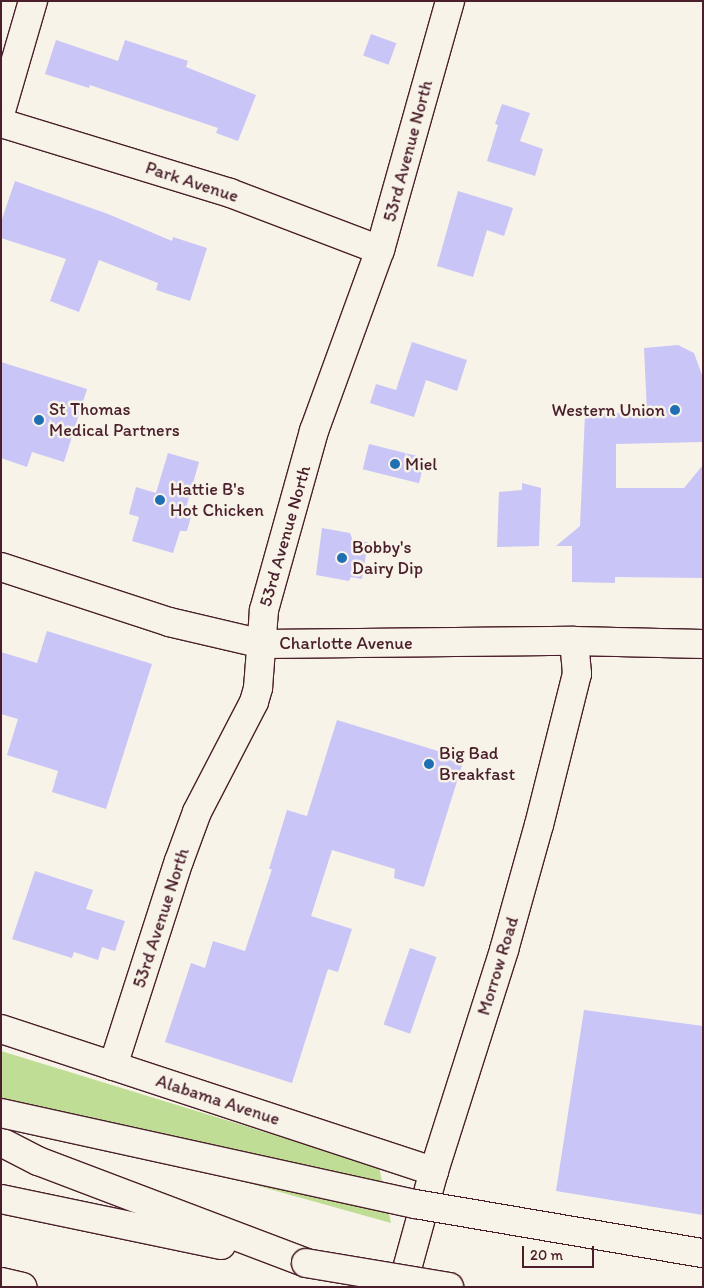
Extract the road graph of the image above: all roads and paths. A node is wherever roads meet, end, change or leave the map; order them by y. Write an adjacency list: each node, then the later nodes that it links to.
1 (33, 1): 3 (main road)
2 (450, 1): 5 (main road, 53rd Avenue North)
3 (1, 111)
4 (1, 123): 5 (main road, Park Avenue)
5 (380, 250): 8 (main road, 53rd Avenue North)
6 (1, 567): 8 (main road, Charlotte Avenue)
7 (574, 641): 8 (main road, Charlotte Avenue); 9 (main road, Charlotte Avenue); 14 (main road, Morrow Road)
8 (262, 644): 11 (main road, 53rd Avenue North)
9 (703, 644)
10 (1, 1028): 11 (main road, Alabama Avenue)
11 (113, 1066): 14 (main road, Alabama Avenue)
12 (1, 1113): 16 (main road, bridge)
13 (1, 1142): 17 (main road)
14 (434, 1171): 20 (main road, Morrow Road)
15 (1, 1199): 17 (main road)
16 (703, 1253)
17 (306, 1263): 21 (main road, bridge)
18 (1, 1282): 19 (main road)
19 (22, 1287)
20 (402, 1287)
21 (449, 1287)

